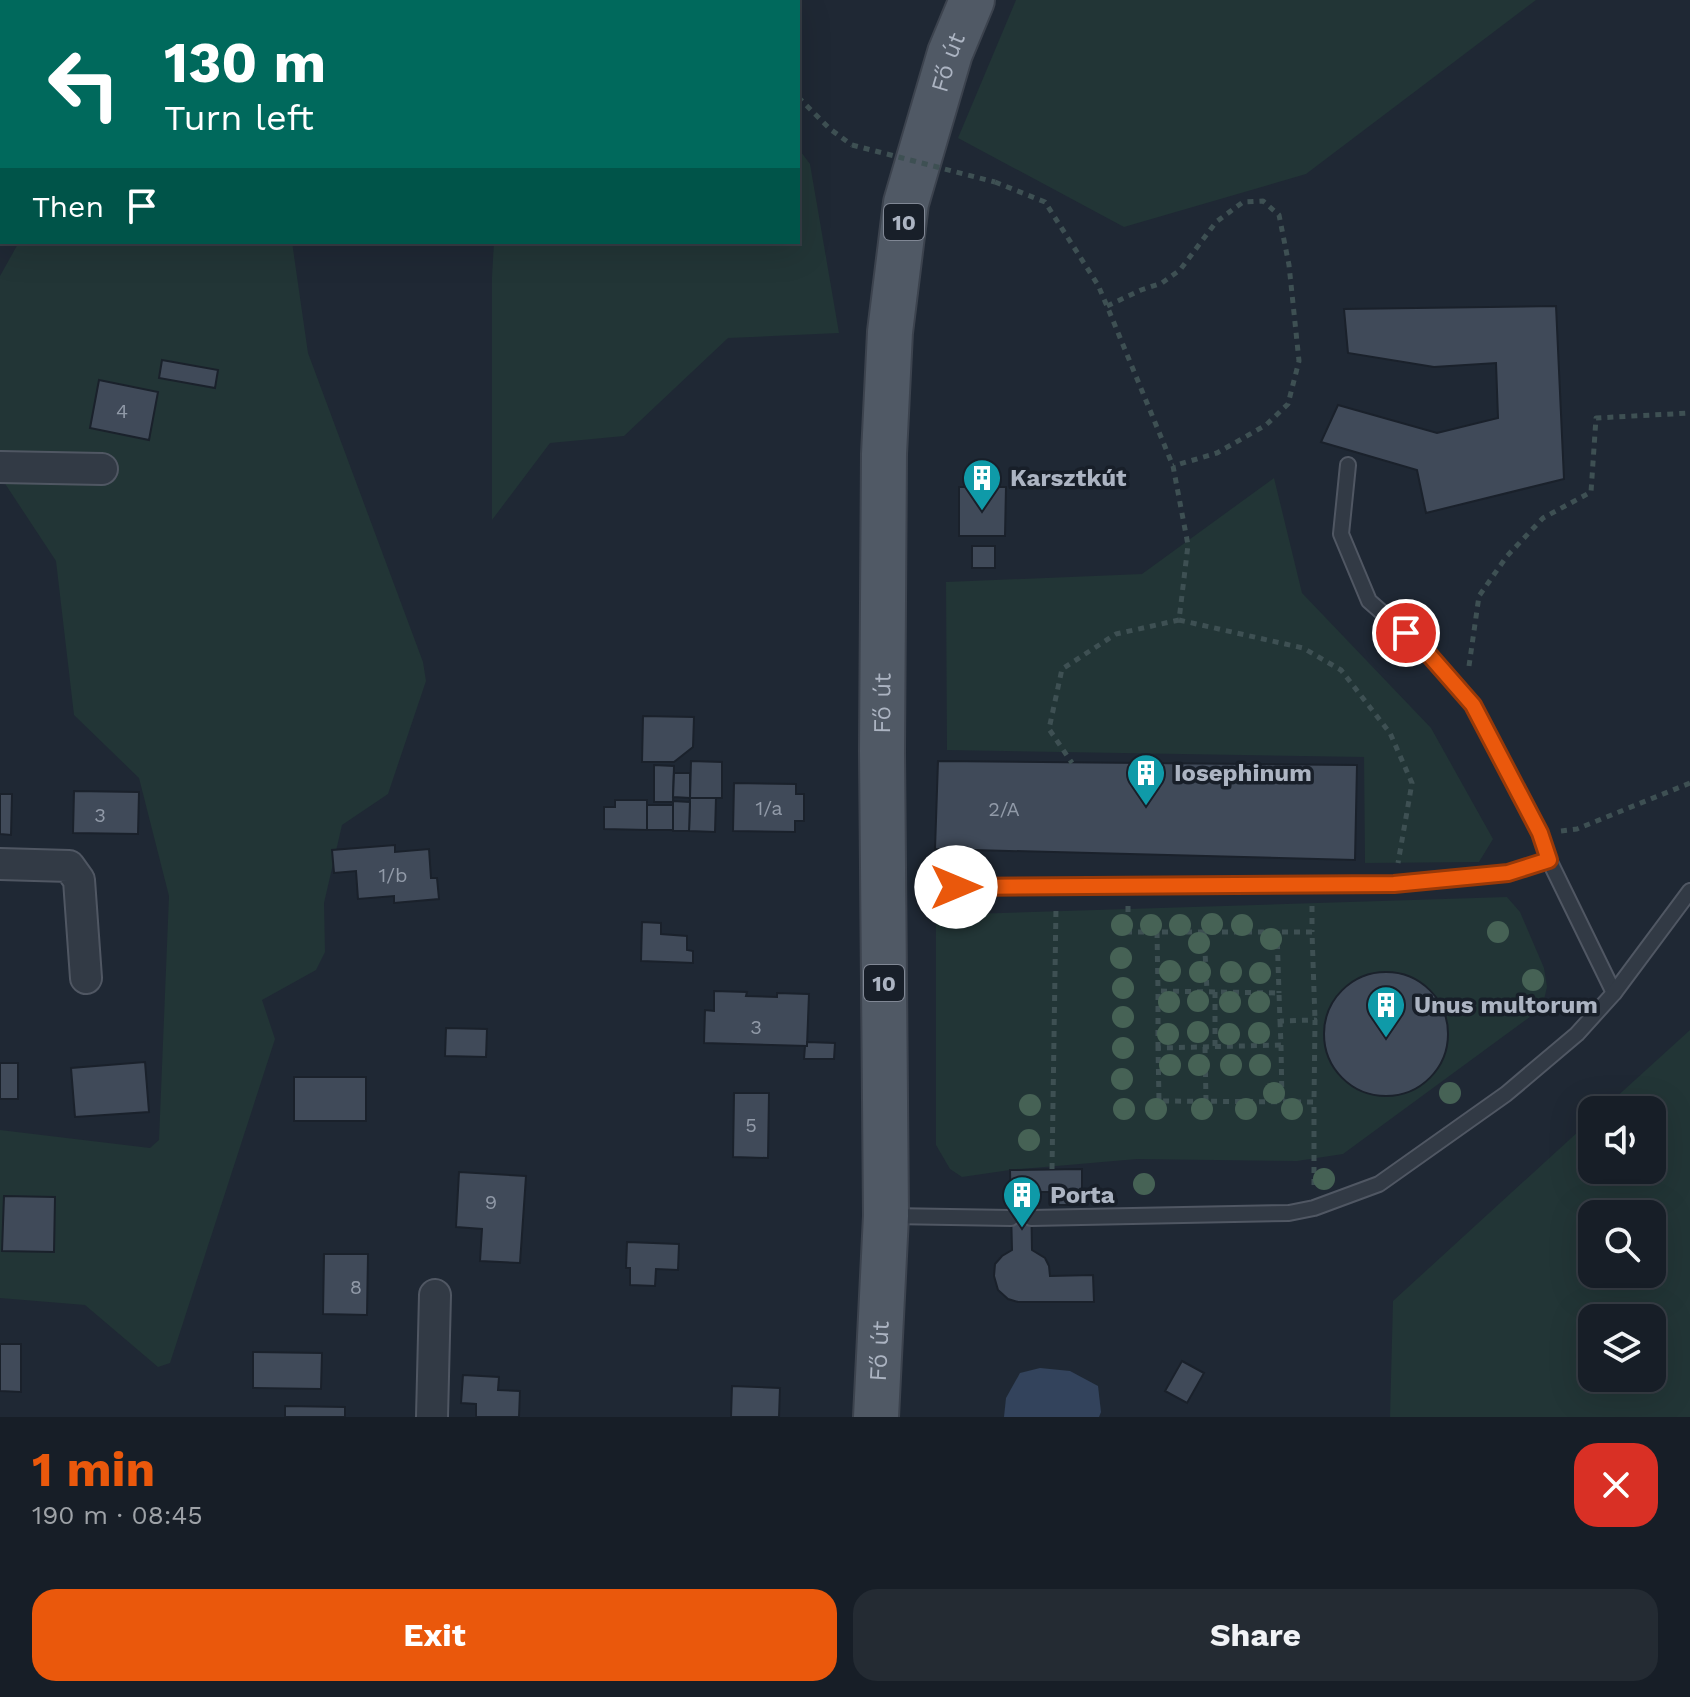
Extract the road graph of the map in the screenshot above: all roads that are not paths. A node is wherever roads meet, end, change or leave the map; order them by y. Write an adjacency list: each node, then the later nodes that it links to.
1 (972, 0): 11 (main road, Fő út / 10)
2 (1348, 465): 5 (lane)
3 (0, 467): 4 (street)
4 (102, 469)
5 (1549, 860): 7 (lane); 10 (lane)
6 (0, 864): 9 (street)
7 (956, 887)
8 (1690, 891): 10 (lane)
9 (86, 978)
10 (1614, 993): 13 (lane)
11 (886, 1216): 12 (lane); 16 (main road, Fő út / 10)
12 (1011, 1218)
13 (1031, 1218)
14 (435, 1295): 15 (street)
15 (432, 1417)
16 (876, 1417)

